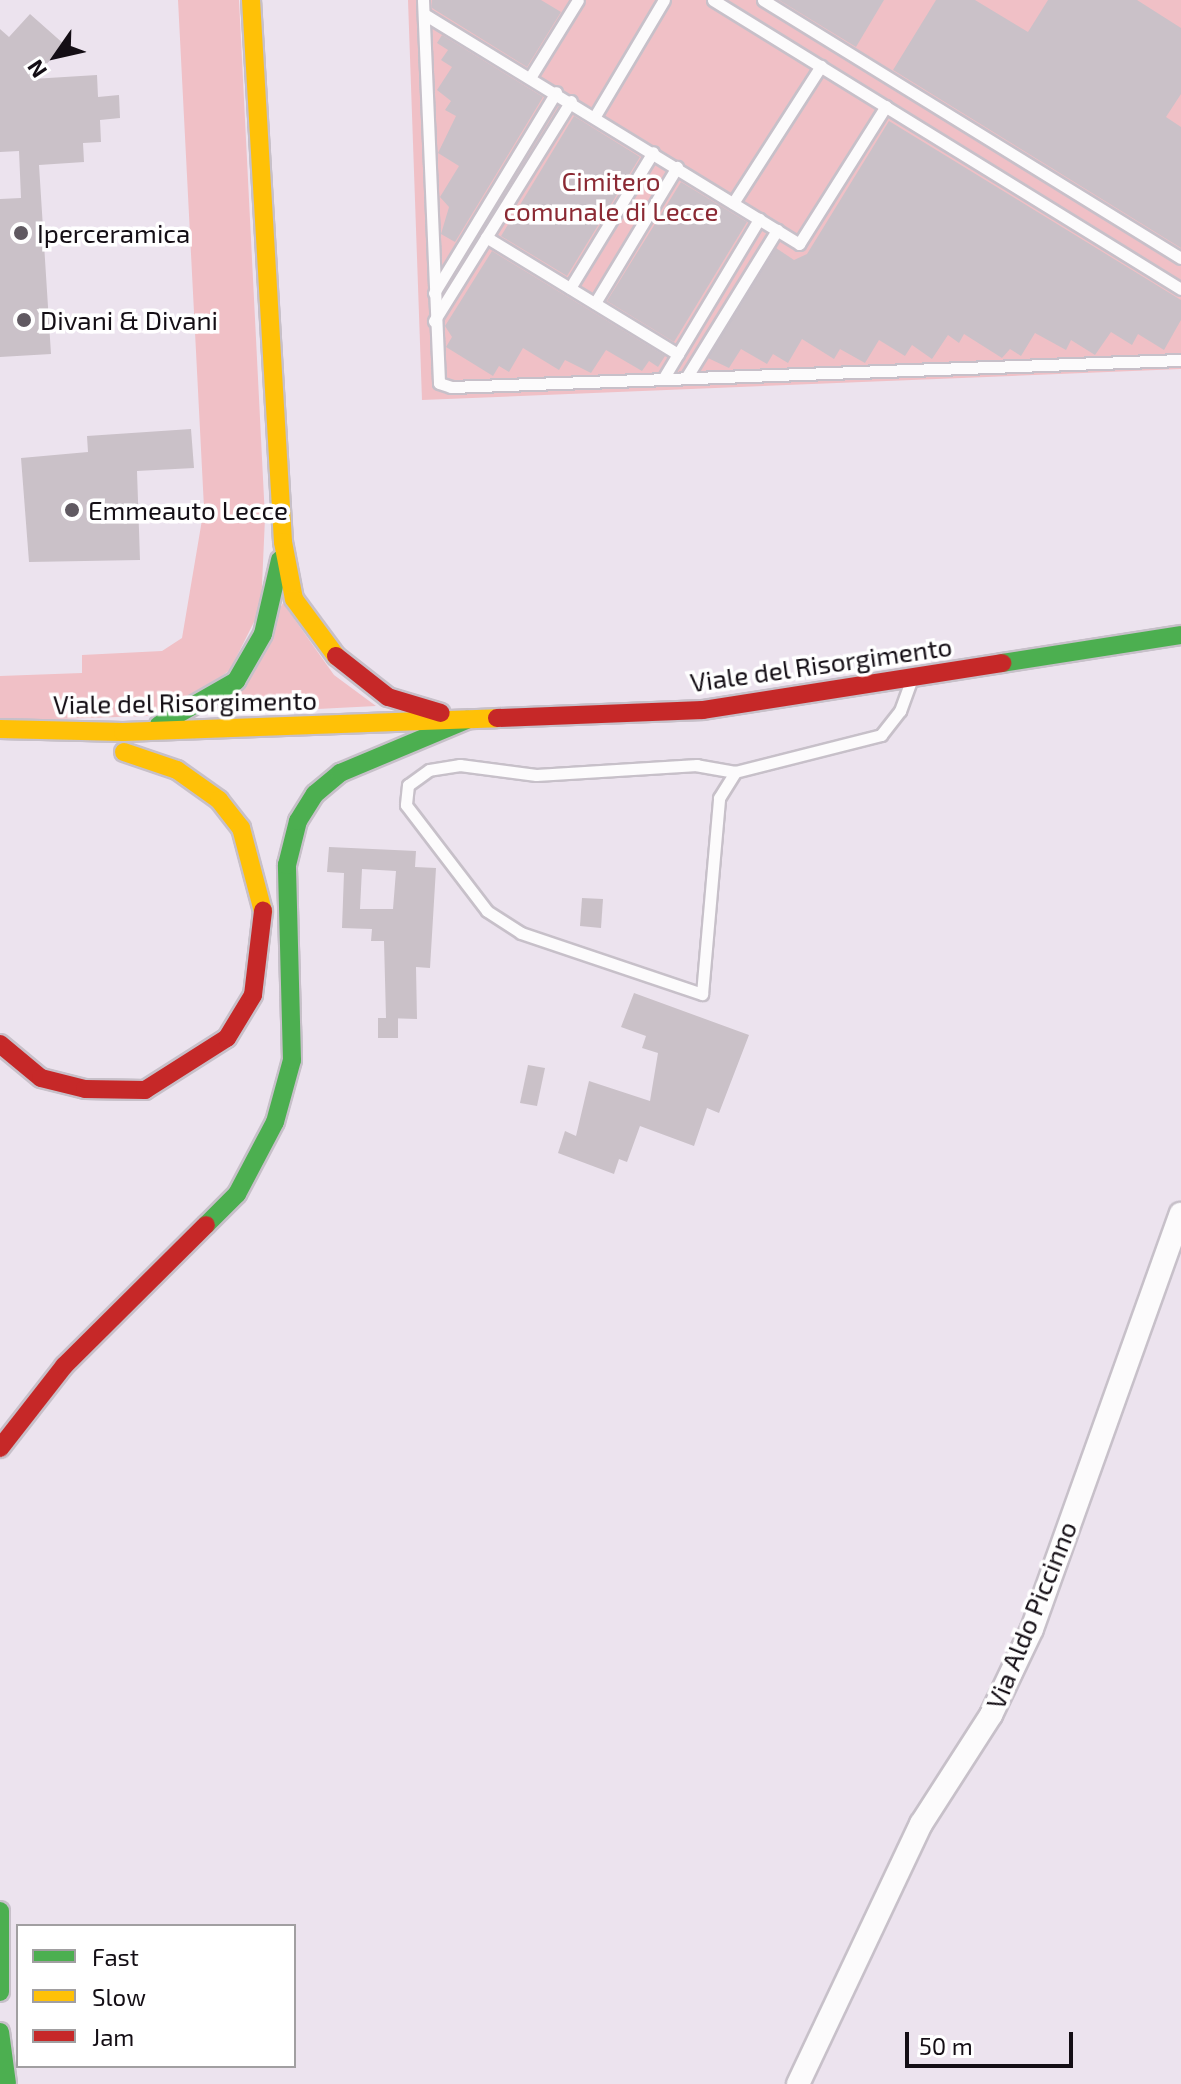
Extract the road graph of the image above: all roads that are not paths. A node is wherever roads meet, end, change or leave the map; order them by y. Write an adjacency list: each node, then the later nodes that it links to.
1 (251, 0): 30 (main road)
2 (423, 0): 7 (lane)
3 (578, 0): 9 (lane)
4 (664, 0): 13 (lane)
5 (713, 0): 8 (lane)
6 (763, 0): 20 (lane)
7 (424, 14): 9 (lane); 23 (lane)
8 (821, 66): 12 (lane); 16 (lane)
9 (531, 76): 10 (lane)
10 (556, 92): 11 (lane); 23 (lane)
11 (571, 101): 13 (lane); 19 (lane)
12 (886, 106): 18 (lane); 22 (lane)
13 (595, 116): 14 (lane)
14 (653, 152): 15 (lane); 21 (lane)
15 (677, 167): 16 (lane); 24 (lane)
16 (733, 203): 17 (lane)
17 (759, 219): 18 (lane); 26 (lane)
18 (777, 230): 28 (lane)
19 (486, 237): 21 (lane); 25 (lane)
20 (1181, 258)
21 (570, 288): 24 (lane)
22 (1181, 289)
23 (433, 294): 25 (lane)
24 (595, 303): 26 (lane)
25 (434, 321): 29 (lane)
26 (678, 354): 29 (lane)
27 (1181, 360): 28 (lane)
28 (686, 378): 29 (lane)
29 (663, 379)
30 (283, 542): 33 (main road); 35 (main road)
31 (1181, 635): 32 (main road, Viale del Risorgimento)
32 (912, 678): 33 (main road, Viale del Risorgimento); 38 (lane)
33 (467, 720): 35 (main road, Viale del Risorgimento); 37 (main road, Viale del Risorgimento); 41 (main road)
34 (0, 729): 35 (main road, Viale del Risorgimento)
35 (123, 732)
36 (0, 750): 37 (main road, Viale del Risorgimento)
37 (124, 752): 39 (main road)
38 (735, 772): 38 (lane)
39 (0, 1044)
40 (1181, 1214): 46 (street, Via Aldo Piccinno)
41 (0, 1448)
42 (0, 1911): 43 (main road)
43 (0, 1992)
44 (0, 2032): 45 (main road)
45 (7, 2084)
46 (798, 2084)

